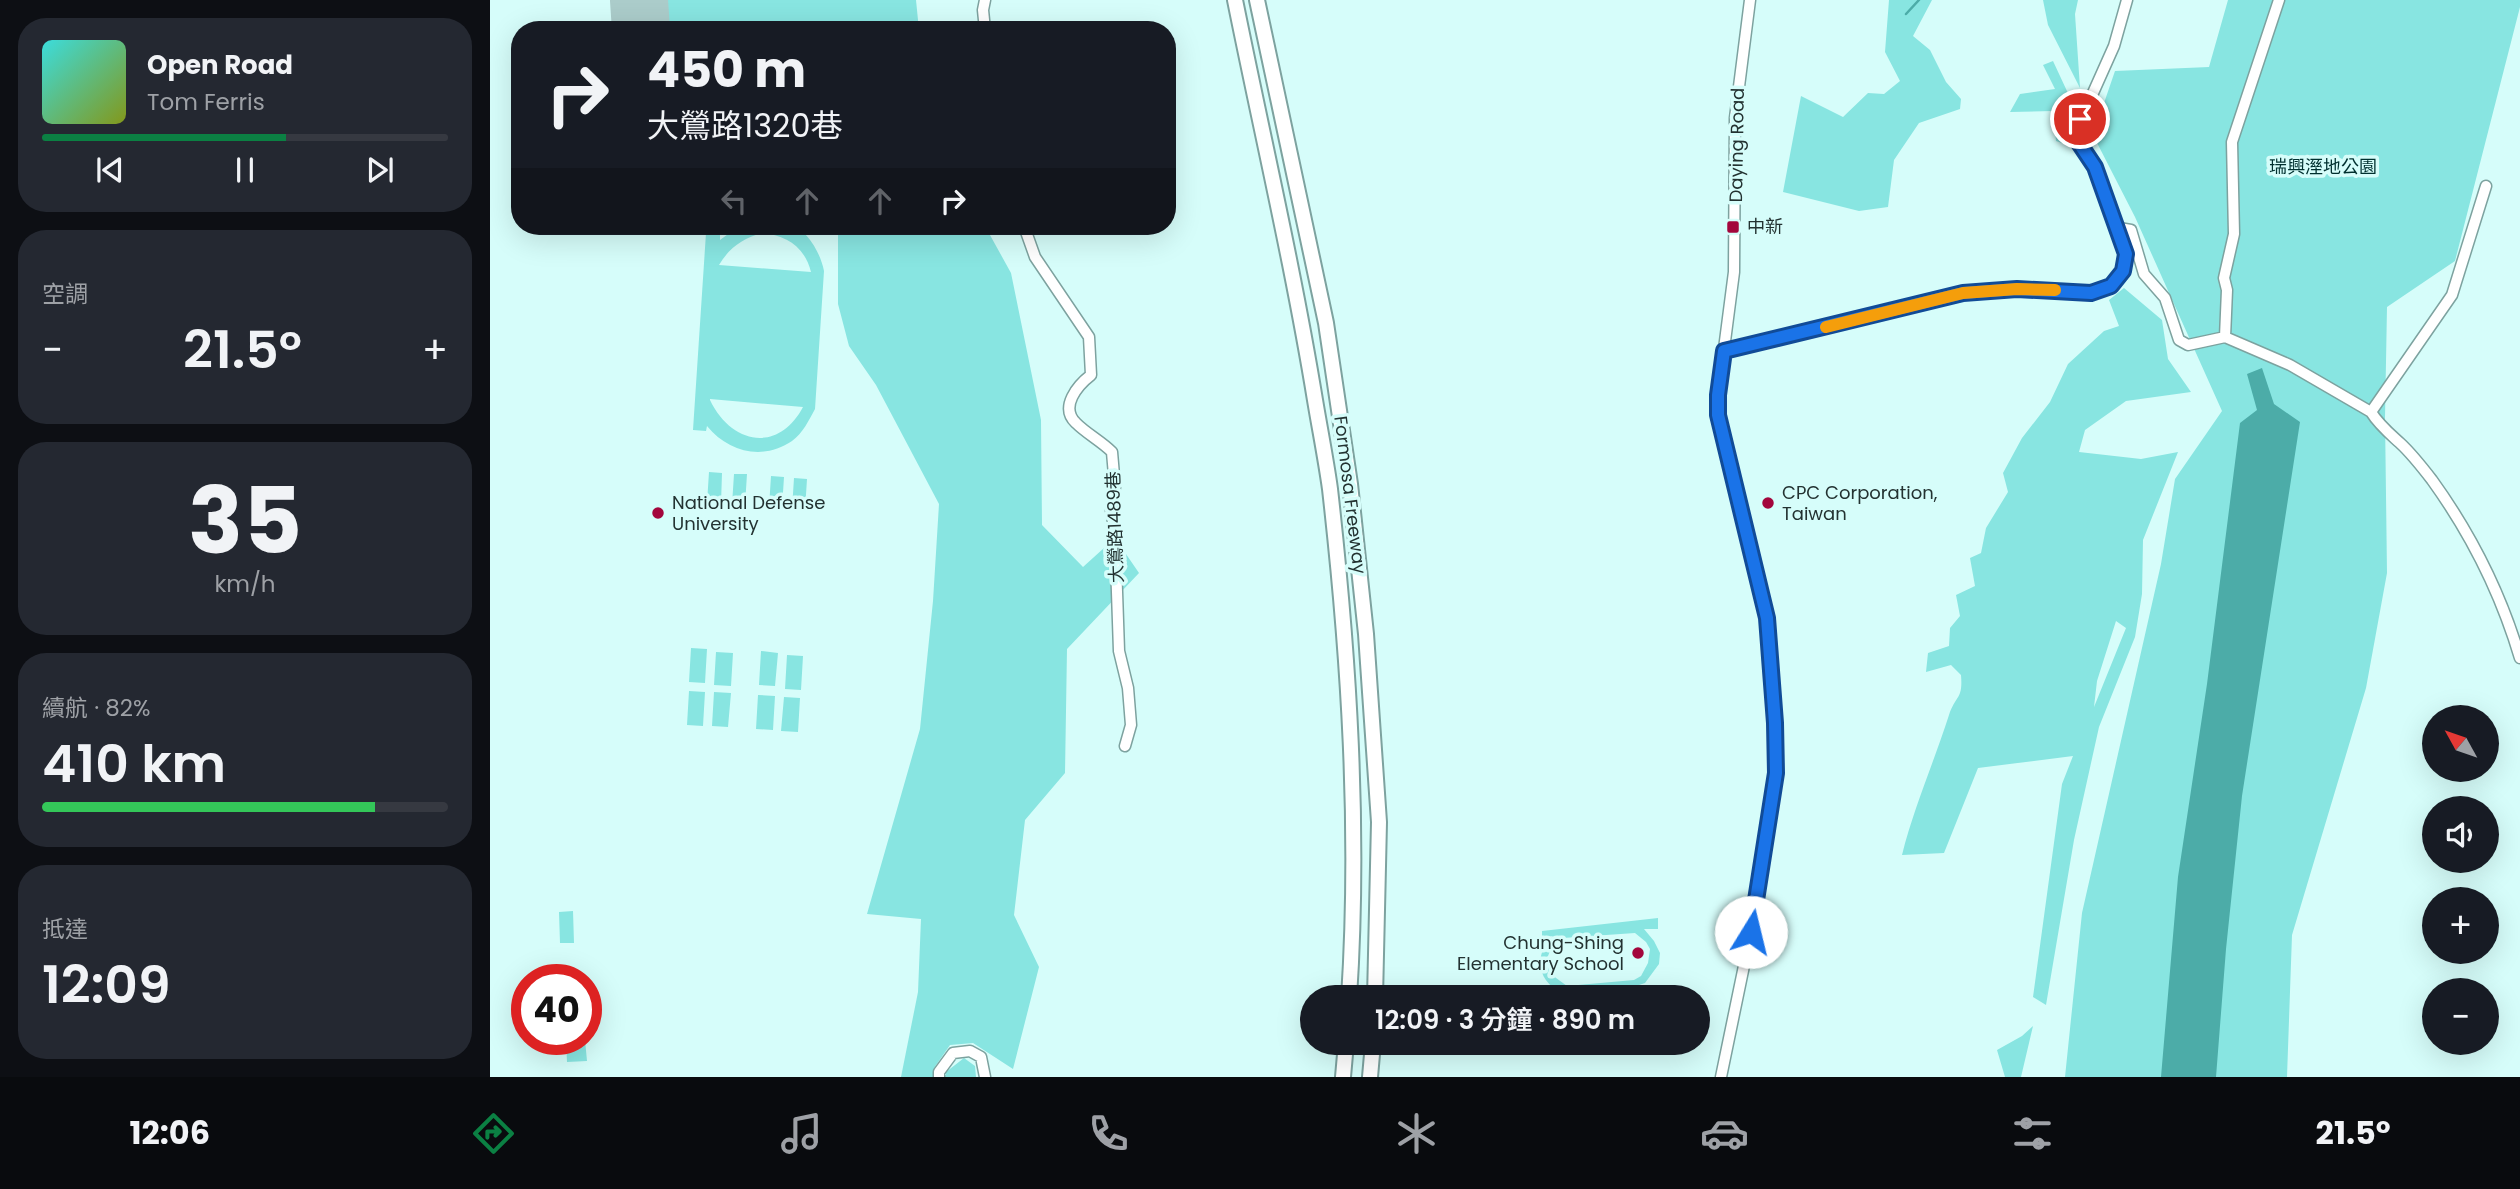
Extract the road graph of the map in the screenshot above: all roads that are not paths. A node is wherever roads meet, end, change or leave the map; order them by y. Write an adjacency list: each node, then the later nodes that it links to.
1 (985, 0): 7 (street)
2 (1236, 0): 16 (highway, Formosa Freeway)
3 (1256, 0): 17 (highway, Formosa Freeway)
4 (1750, 0): 12 (street, Daying Road)
5 (2127, 0): 9 (street)
6 (2279, 0): 11 (street)
7 (984, 21)
8 (2486, 186): 13 (street)
9 (2119, 228): 11 (street); 12 (street)
10 (1027, 235): 15 (street, 大鶯路1489巷)
11 (2225, 337): 13 (street)
12 (1724, 351): 24 (street, Daying Road)
13 (2371, 412): 14 (street)
14 (2520, 658)
15 (1125, 746)
16 (1350, 985)
17 (1375, 985)
18 (1345, 1055): 22 (highway)
19 (1372, 1055): 23 (highway)
20 (939, 1077): 21 (street)
21 (985, 1077)
22 (1343, 1077)
23 (1370, 1077)
24 (1721, 1077)

